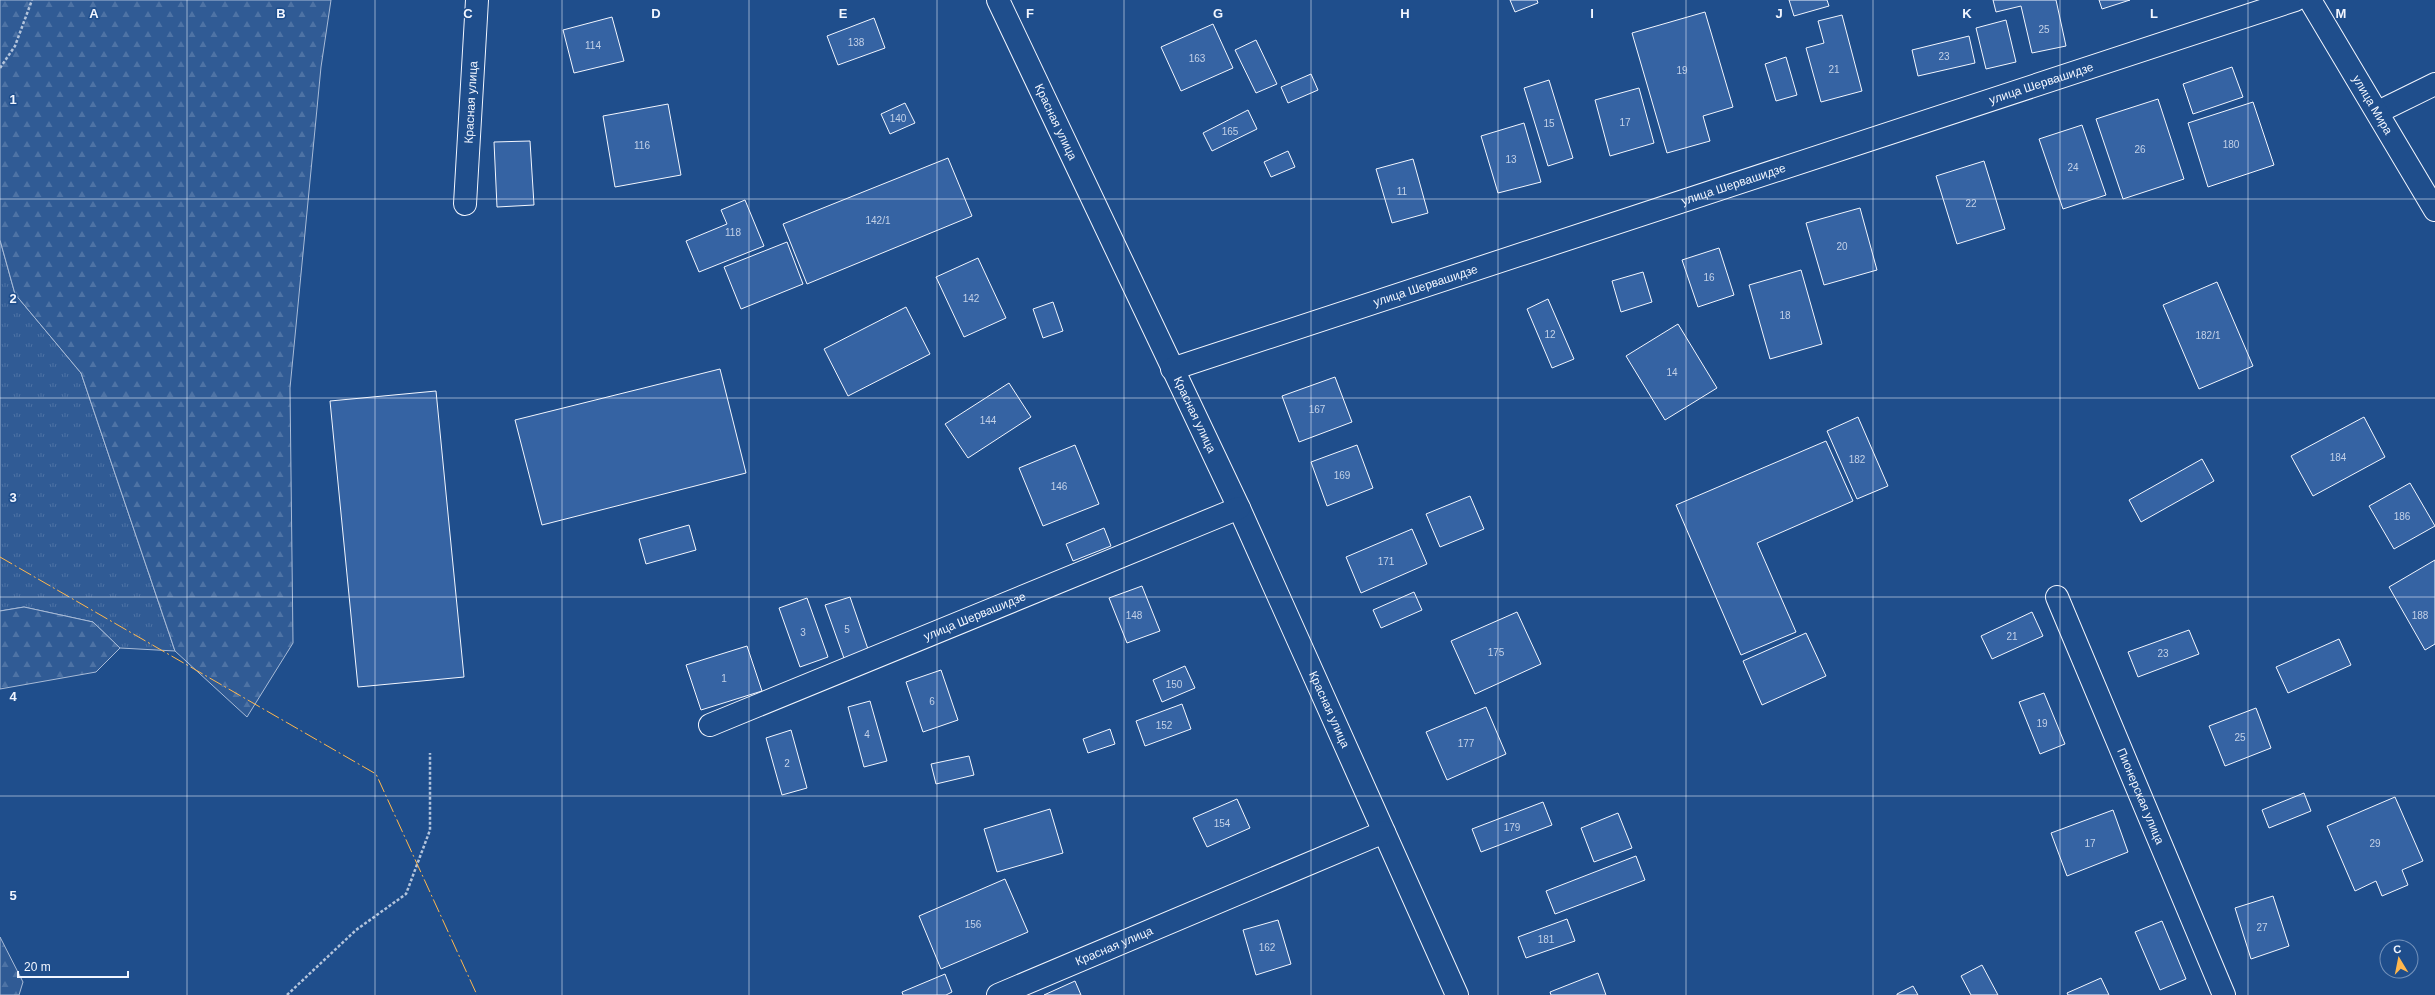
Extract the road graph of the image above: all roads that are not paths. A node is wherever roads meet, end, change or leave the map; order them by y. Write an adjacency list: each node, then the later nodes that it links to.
1 (477, 0): 7 (street, Красная улица)
2 (998, 0): 9 (street, Красная улица)
3 (2295, 0): 9 (street, улица Шервашидзе)
4 (2310, 0): 6 (street, улица Мира)
5 (2435, 84): 6 (street)
6 (2378, 112): 8 (street, улица Мира)
7 (465, 204)
8 (2435, 210)
9 (1172, 369): 10 (street, Красная улица)
10 (1239, 508): 12 (street, улица Шервашидзе); 13 (street, Красная улица)
11 (2057, 597): 16 (street, Пионерская улица)
12 (710, 725)
13 (1384, 832): 14 (street, Красная улица); 15 (street, Красная улица)
14 (998, 995)
15 (1457, 995)
16 (2224, 995)

